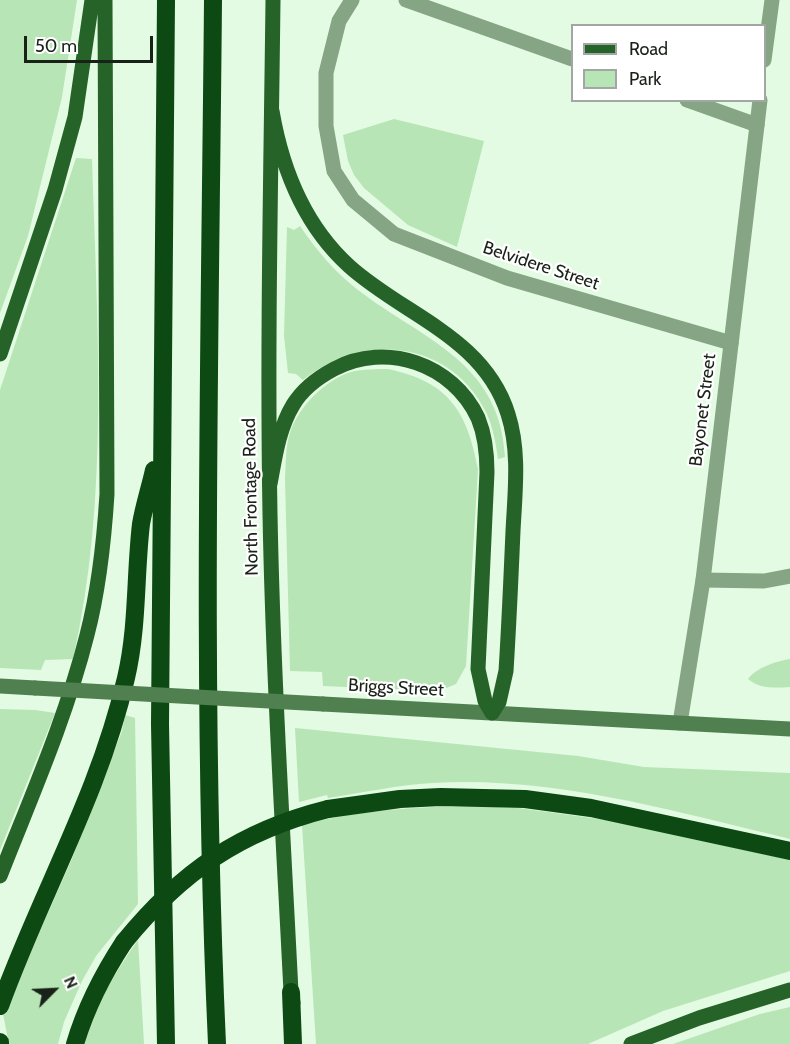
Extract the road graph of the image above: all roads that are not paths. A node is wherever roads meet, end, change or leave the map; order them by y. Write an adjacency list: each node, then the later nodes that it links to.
1 (92, 0): 16 (main road)
2 (105, 0): 26 (main road)
3 (166, 0): 17 (highway)
4 (213, 0): 32 (highway)
5 (273, 0): 13 (main road, North Frontage Road)
6 (352, 0): 15 (street, Belvidere Street)
7 (406, 0): 10 (street)
8 (772, 0): 9 (street)
9 (766, 51)
10 (571, 58)
11 (693, 102): 14 (street)
12 (760, 102): 14 (street, Bayonet Street)
13 (272, 111): 18 (main road, North Frontage Road); 22 (main road)
14 (757, 125): 15 (street, Bayonet Street)
15 (731, 343): 20 (street, Bayonet Street)
16 (0, 354)
17 (161, 438): 29 (highway); 31 (highway)
18 (270, 484): 22 (main road); 28 (main road, North Frontage Road)
19 (790, 576): 20 (street)
20 (703, 580): 23 (street, Bayonet Street)
21 (0, 686): 22 (main road, Briggs Street, bridge)
22 (492, 713): 23 (main road, Briggs Street)
23 (680, 723): 24 (main road, Briggs Street)
24 (790, 729)
25 (790, 851): 30 (highway, bridge)
26 (0, 876)
27 (790, 990): 35 (main road)
28 (291, 992): 33 (highway); 34 (main road, North Frontage Road)
29 (0, 1006)
30 (75, 1044)
31 (166, 1044)
32 (217, 1044)
33 (293, 1044)
34 (301, 1044)
35 (631, 1044)

